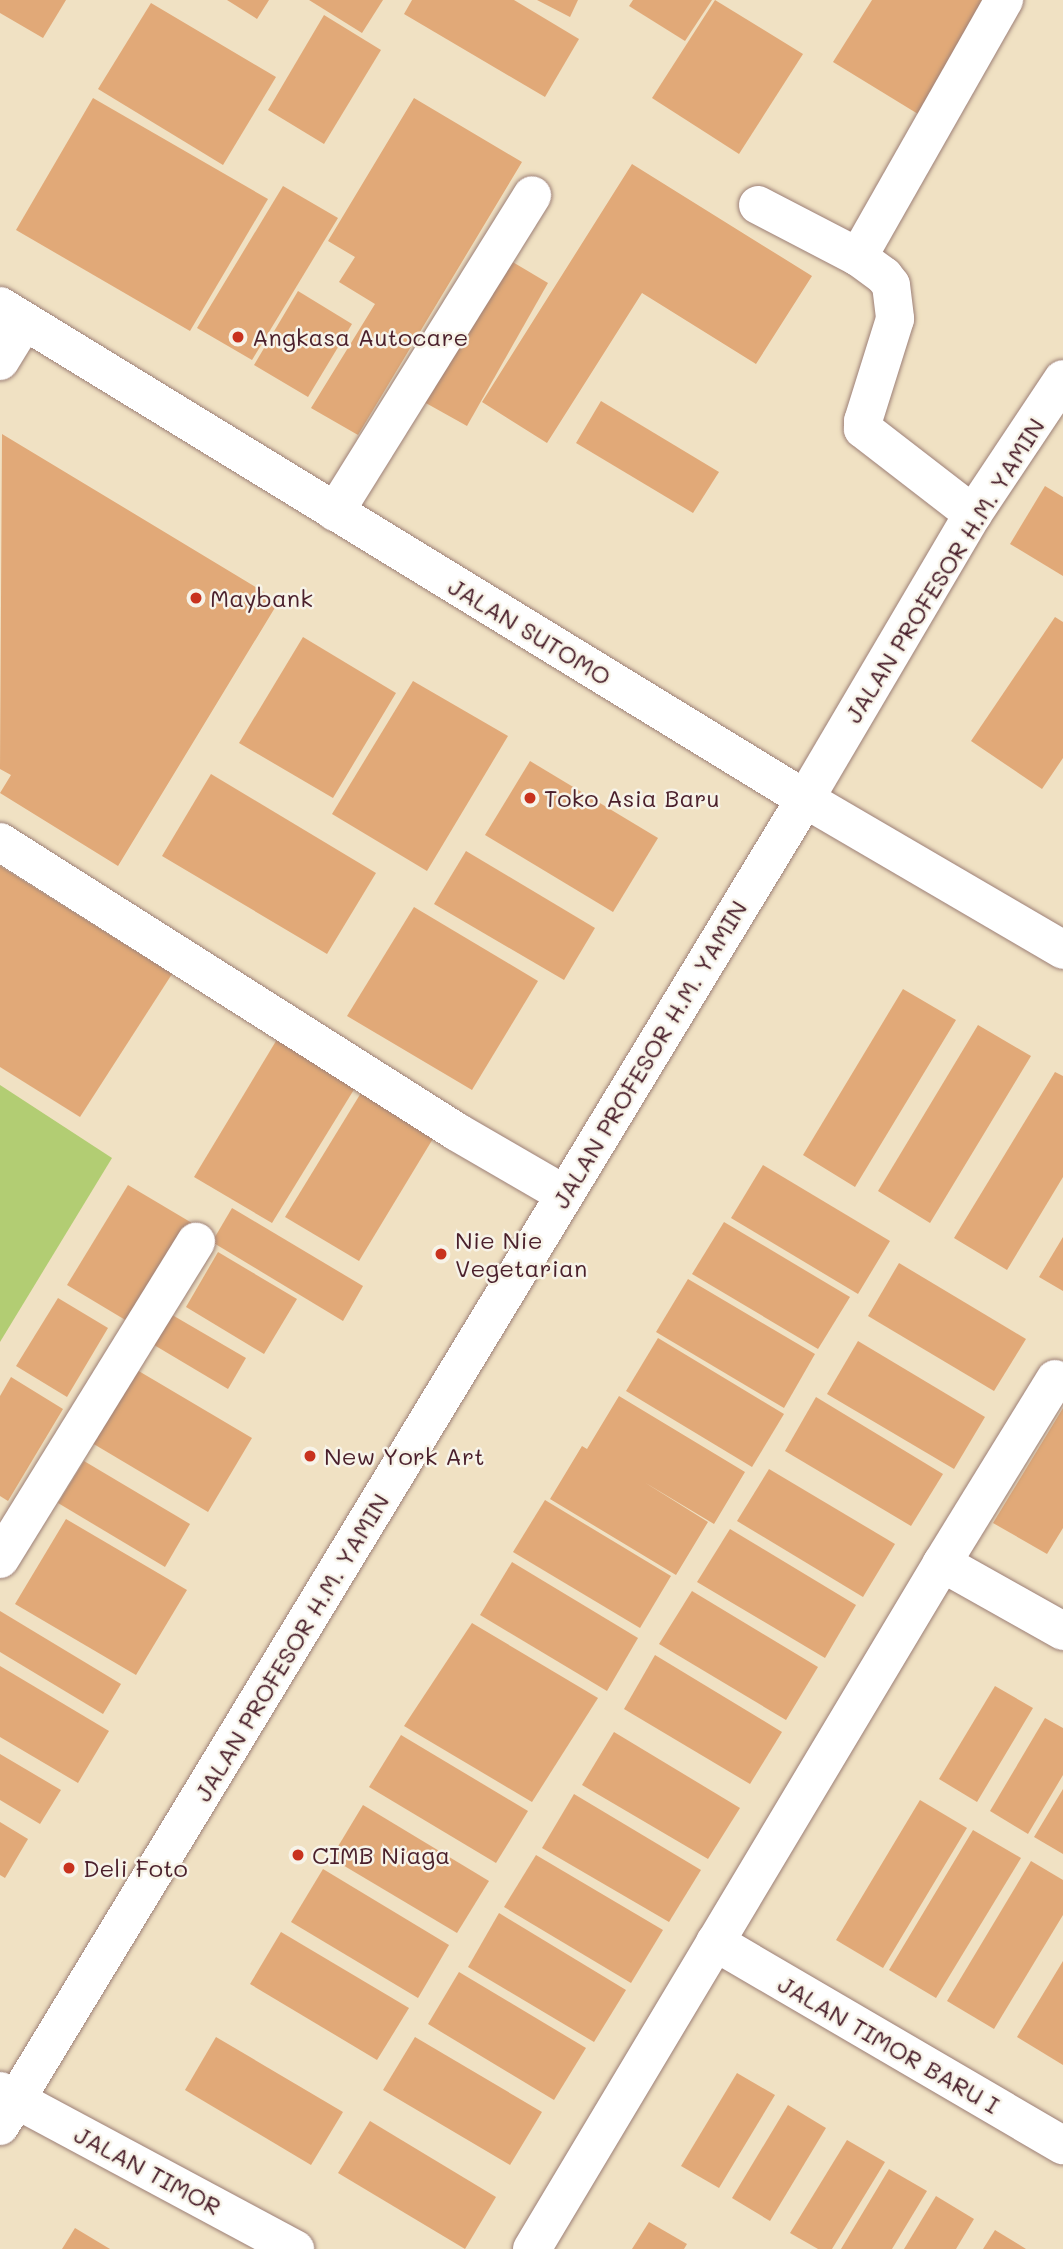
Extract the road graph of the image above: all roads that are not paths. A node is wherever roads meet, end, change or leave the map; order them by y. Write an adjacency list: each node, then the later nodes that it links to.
1 (1004, 0): 4 (street)
2 (532, 195): 8 (street)
3 (758, 205): 4 (street)
4 (858, 257): 9 (street)
5 (12, 314): 6 (street); 8 (street, JALAN SUTOMO)
6 (0, 361)
7 (1063, 379): 9 (street, JALAN PROFESOR H.M. YAMIN)
8 (335, 512): 10 (street, JALAN SUTOMO)
9 (973, 514): 10 (street, JALAN PROFESOR H.M. YAMIN)
10 (805, 799): 12 (street, JALAN SUTOMO); 13 (street, JALAN PROFESOR H.M. YAMIN)
11 (0, 842): 13 (street)
12 (1063, 950)
13 (564, 1194): 20 (street, JALAN PROFESOR H.M. YAMIN)
14 (196, 1242): 16 (street)
15 (1055, 1379): 17 (street)
16 (0, 1559)
17 (942, 1563): 18 (street); 19 (street)
18 (1063, 1631)
19 (715, 1942): 21 (street, JALAN TIMOR BARU I); 23 (street)
20 (6, 2105): 22 (street, JALAN TIMOR)
21 (1063, 2145)
22 (295, 2249)
23 (532, 2249)

